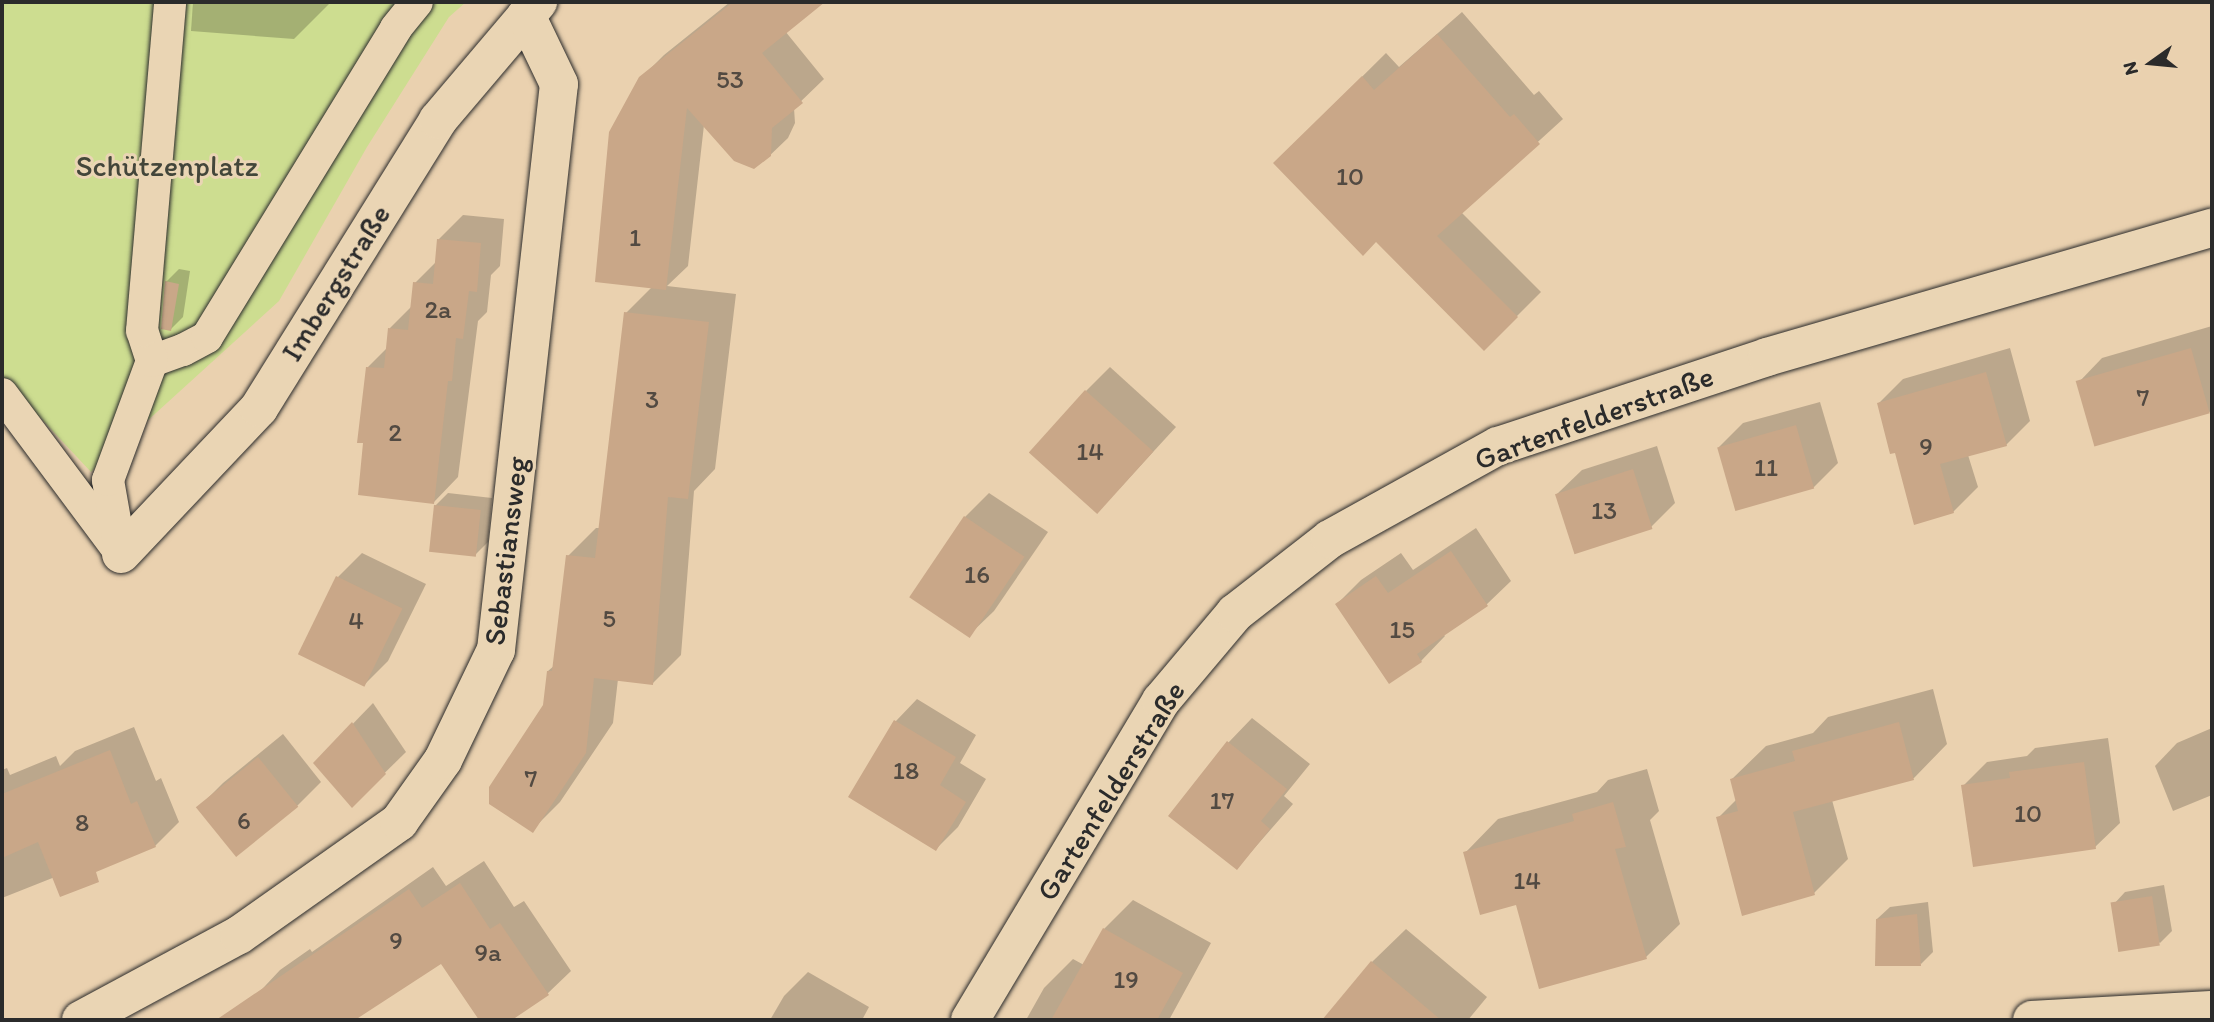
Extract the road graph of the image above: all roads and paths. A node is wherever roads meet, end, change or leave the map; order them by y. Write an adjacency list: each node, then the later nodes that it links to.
1 (170, 2): 5 (lane)
2 (417, 2): 5 (lane)
3 (532, 9): 7 (street, Imbergstraße); 9 (street, Sebastiansweg)
4 (2212, 228): 10 (street, Gartenfelderstraße)
5 (152, 361): 7 (lane)
6 (2, 394): 7 (lane)
7 (121, 554)
8 (2212, 1010): 11 (street)
9 (81, 1020)
10 (970, 1020)
11 (2032, 1020)

